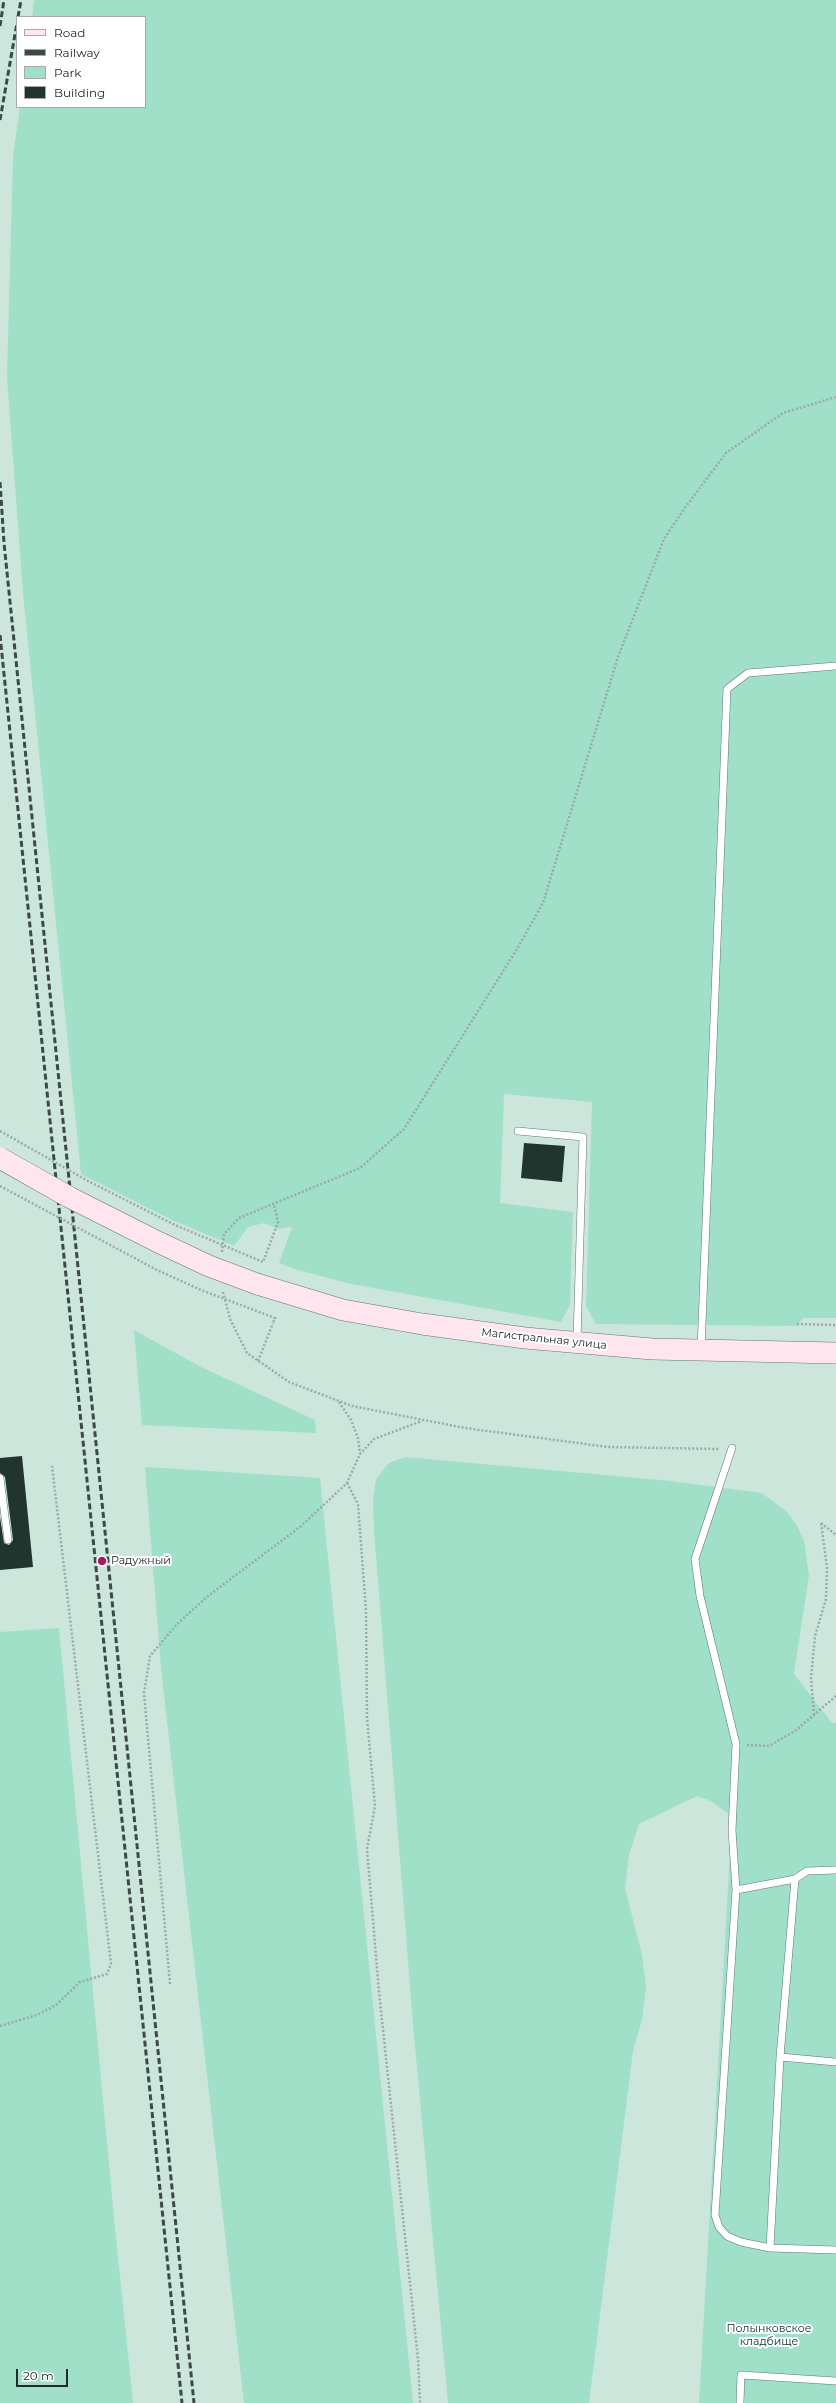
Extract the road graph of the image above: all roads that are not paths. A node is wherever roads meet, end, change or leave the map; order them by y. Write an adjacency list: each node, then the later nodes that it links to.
1 (836, 666): 5 (lane)
2 (518, 1131): 4 (lane)
3 (0, 1158): 4 (main road, Магистральная улица, bridge)
4 (576, 1342): 5 (main road, Магистральная улица)
5 (701, 1351): 6 (main road, Магистральная улица)
6 (836, 1353)
7 (732, 1448): 12 (lane)
8 (0, 1478): 9 (lane)
9 (8, 1540)
10 (836, 1870): 11 (lane)
11 (795, 1879): 12 (lane); 13 (lane)
12 (736, 1890): 15 (lane)
13 (780, 2057): 14 (lane); 15 (lane)
14 (836, 2062)
15 (770, 2248): 16 (lane)
16 (836, 2250)
17 (836, 2381): 18 (lane)
18 (740, 2403)

